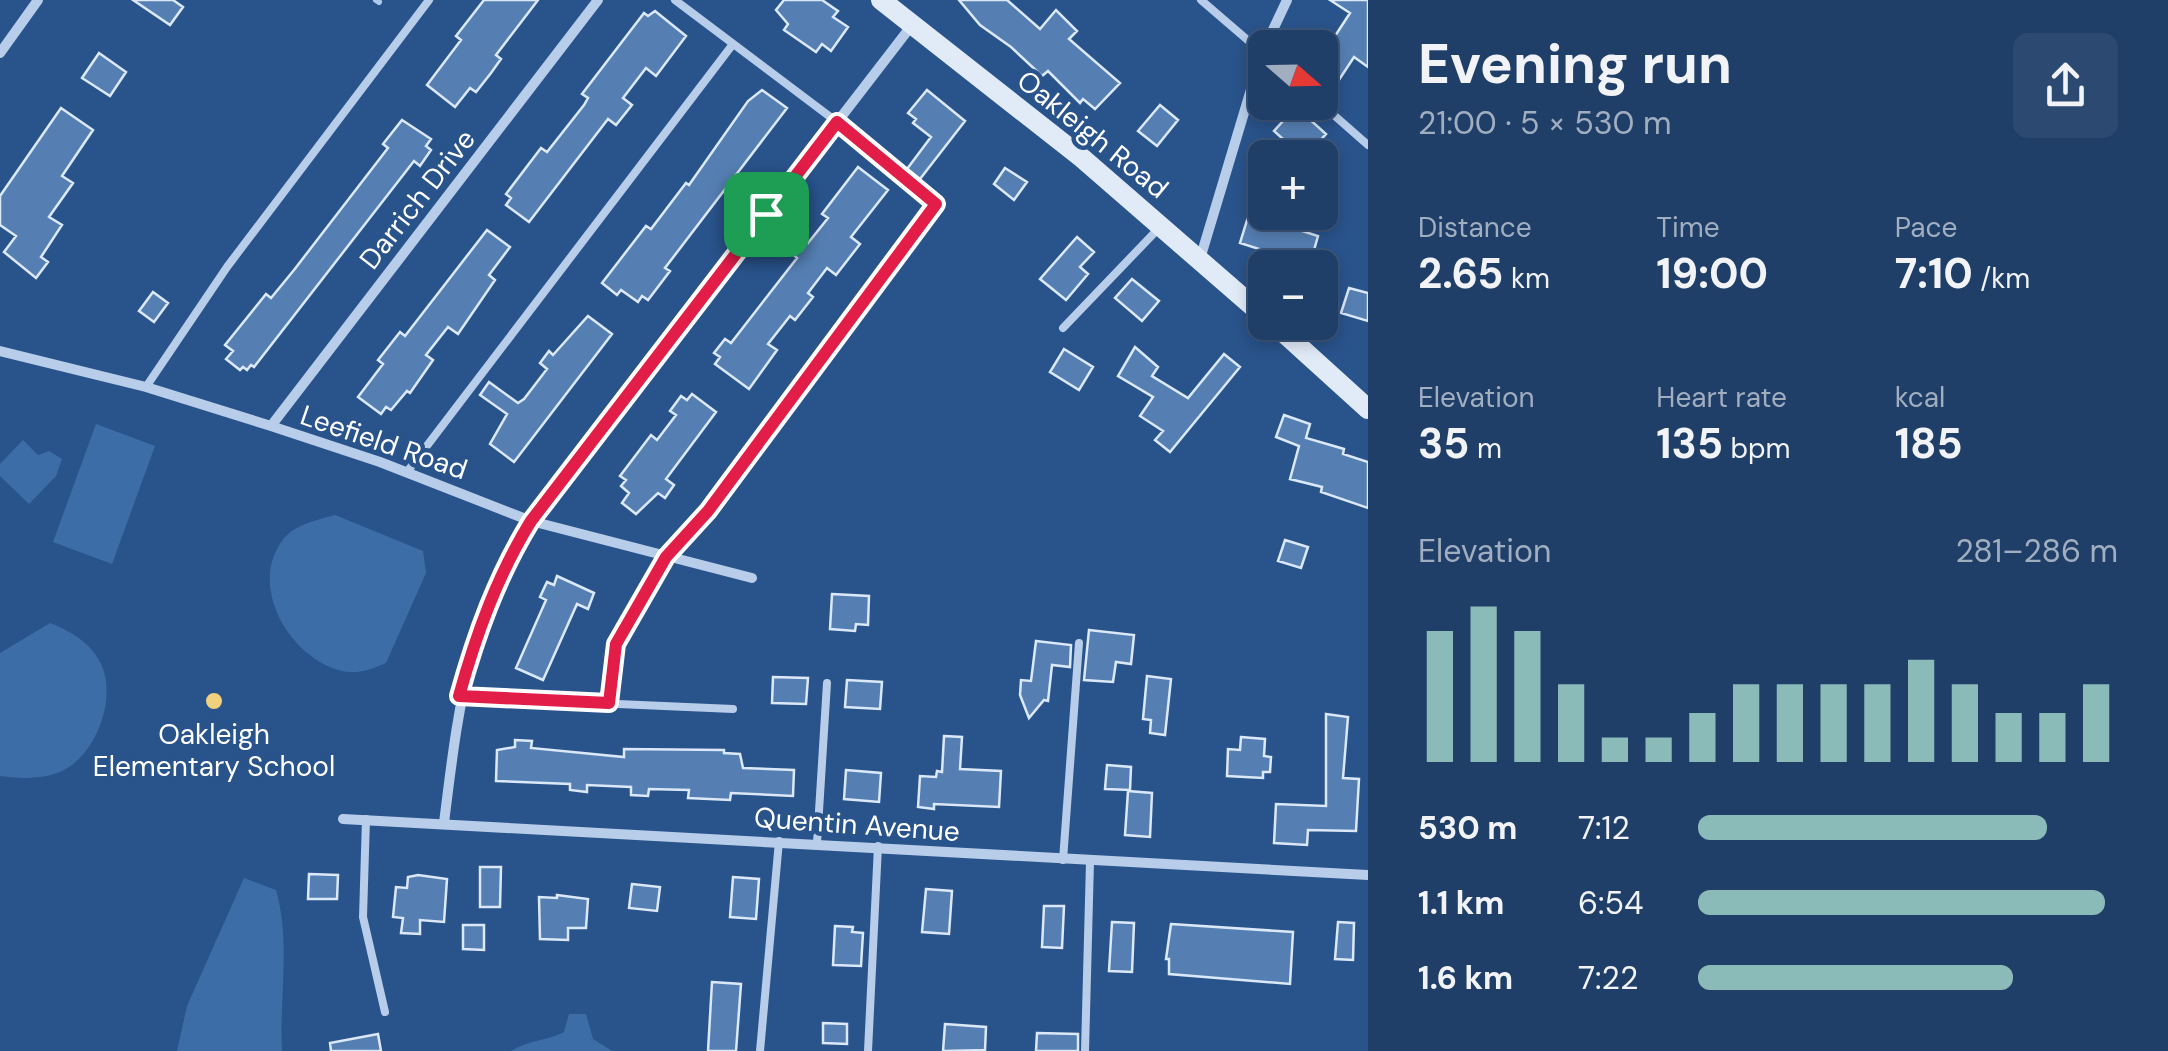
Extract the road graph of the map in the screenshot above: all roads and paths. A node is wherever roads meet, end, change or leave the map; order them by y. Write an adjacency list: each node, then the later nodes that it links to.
1 (38, 0): 12 (street)
2 (429, 0): 23 (lane)
3 (598, 0): 25 (street, Darrich Drive)
4 (675, 0): 11 (lane)
5 (881, 0): 8 (street, Oakleigh Road)
6 (1201, 0): 10 (lane)
7 (1287, 0): 9 (street)
8 (913, 24): 15 (street); 17 (street, Oakleigh Road)
9 (1274, 30)
10 (1248, 40)
11 (732, 44): 15 (lane); 26 (lane)
12 (0, 53)
13 (1248, 105): 18 (street)
14 (1338, 119): 16 (lane)
15 (837, 122): 27 (street); 28 (lane)
16 (1368, 145)
17 (1162, 225): 18 (street, Oakleigh Road); 20 (lane)
18 (1200, 259): 19 (street, Oakleigh Road)
19 (1248, 302)
20 (1063, 328)
21 (1292, 340): 24 (street)
22 (0, 351): 23 (street, Leefield Road)
23 (146, 386): 25 (street, Leefield Road)
24 (1368, 409)
25 (270, 426): 26 (street, Leefield Road)
26 (406, 472): 27 (street, Leefield Road)
27 (531, 521): 28 (street, Leefield Road); 32 (street)
28 (666, 557): 29 (street, Leefield Road); 33 (lane)
29 (752, 578)
30 (1079, 643): 41 (lane)
31 (827, 683): 39 (lane)
32 (459, 696): 33 (lane); 37 (street)
33 (609, 703): 34 (lane)
34 (733, 709)
35 (343, 819): 36 (street, Quentin Avenue)
36 (366, 820): 37 (street, Quentin Avenue); 44 (lane)
37 (444, 824): 38 (street, Quentin Avenue)
38 (779, 840): 39 (street, Quentin Avenue); 45 (lane)
39 (817, 843): 40 (street, Quentin Avenue)
40 (878, 846): 41 (street, Quentin Avenue); 46 (lane)
41 (1063, 860): 42 (street, Quentin Avenue)
42 (1090, 862): 43 (street, Quentin Avenue); 47 (lane)
43 (1368, 875)
44 (386, 1012)
45 (760, 1051)
46 (868, 1051)
47 (1084, 1051)

